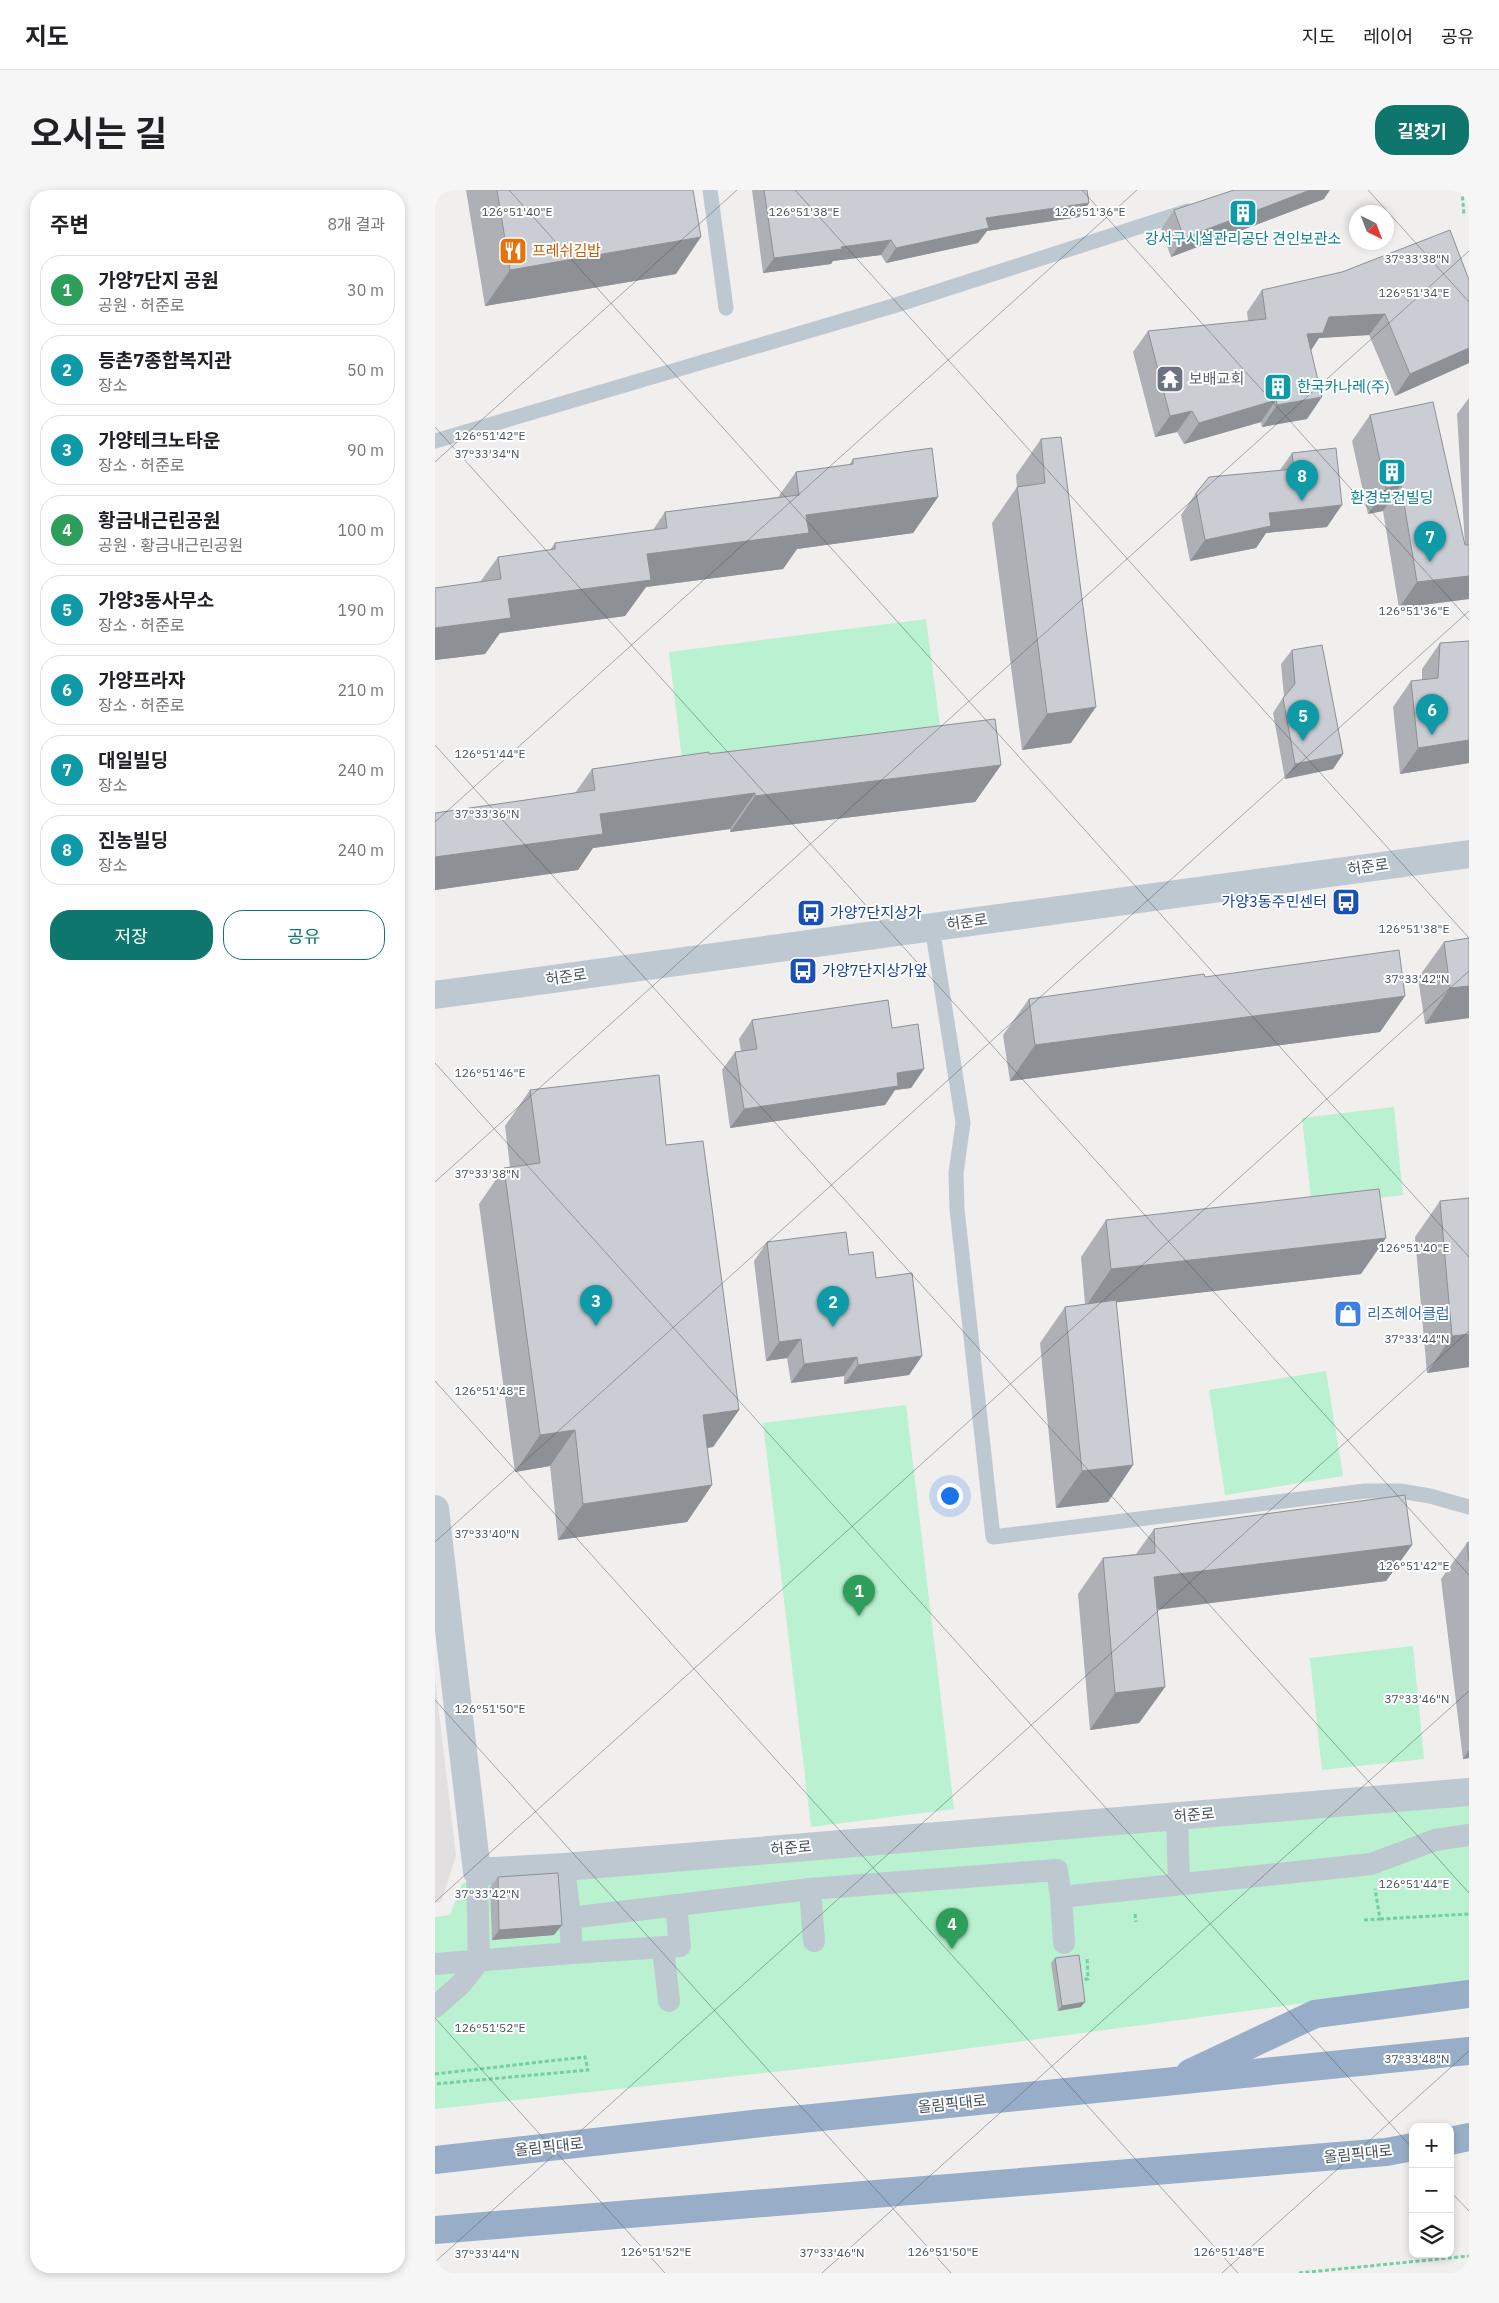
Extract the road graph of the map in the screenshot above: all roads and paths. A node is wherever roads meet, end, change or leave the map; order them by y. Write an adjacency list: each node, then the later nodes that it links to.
1 (710, 190): 5 (lane)
2 (1462, 190): 4 (path)
3 (1204, 205): 6 (lane)
4 (1463, 216)
5 (726, 308)
6 (435, 441)
7 (1469, 854): 8 (street, 허준로)
8 (932, 927): 9 (street, 허준로); 10 (lane)
9 (435, 995)
10 (1469, 1507)
11 (435, 1509): 17 (street)
12 (1469, 1792): 13 (street, 허준로)
13 (1177, 1816): 16 (street, 허준로); 18 (street)
14 (1469, 1835): 15 (street)
15 (1371, 1864): 18 (street); 24 (path)
16 (564, 1867): 17 (street, 허준로); 23 (street)
17 (477, 1872): 30 (street)
18 (1179, 1884): 20 (street)
19 (810, 1889): 20 (street); 21 (street); 26 (street)
20 (1061, 1897): 27 (street)
21 (677, 1905): 23 (street); 28 (street)
22 (1469, 1914): 24 (path)
23 (570, 1918): 29 (street)
24 (1380, 1919): 25 (path)
25 (1364, 1920)
26 (819, 1931)
27 (1064, 1942)
28 (663, 1948): 29 (street); 33 (street)
29 (572, 1953): 30 (street)
30 (479, 1961): 31 (street); 34 (street)
31 (435, 1964)
32 (1469, 1994): 37 (highway)
33 (669, 2001)
34 (435, 2007)
35 (1469, 2051): 37 (highway, 올림픽대로)
36 (435, 2074): 38 (path)
37 (1172, 2082): 44 (highway, 올림픽대로)
38 (435, 2084)
39 (1469, 2137): 40 (highway)
40 (1454, 2140)
41 (1400, 2153): 45 (highway, 올림픽대로)
42 (1454, 2155): 43 (highway)
43 (1469, 2156)
44 (435, 2160)
45 (435, 2230)
46 (1469, 2256): 47 (path)
47 (1299, 2273)

